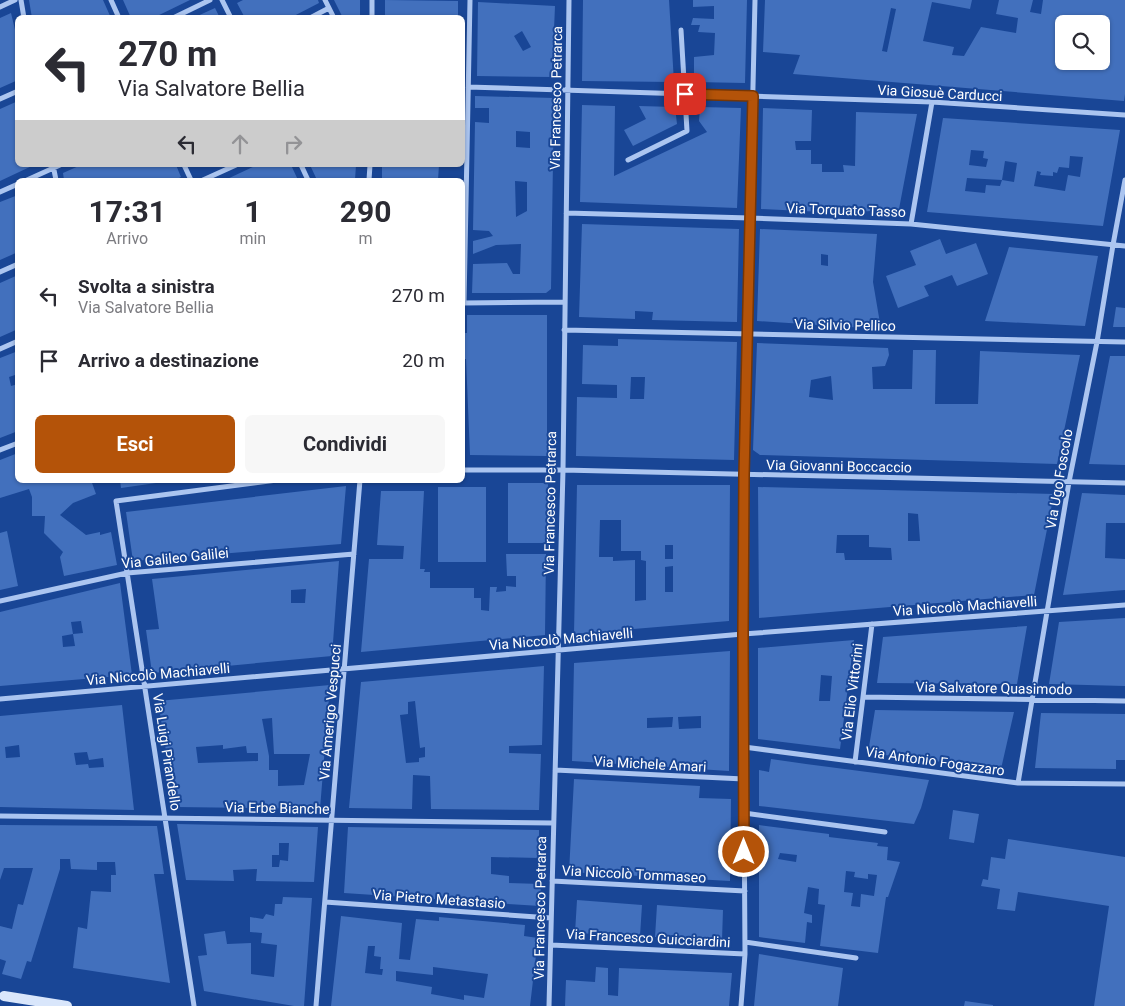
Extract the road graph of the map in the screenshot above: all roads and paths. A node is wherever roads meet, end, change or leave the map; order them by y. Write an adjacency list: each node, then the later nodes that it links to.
1 (15, 0): 11 (street)
2 (21, 0): 13 (street)
3 (111, 0): 14 (street)
4 (210, 0): 15 (street)
5 (222, 0): 16 (street)
6 (325, 0): 12 (street)
7 (372, 0): 19 (street)
8 (470, 0): 21 (street)
9 (569, 0): 22 (street, Via Francesco Petrarca)
10 (755, 0): 25 (street)
11 (0, 6)
12 (329, 8): 17 (street); 18 (street)
13 (24, 15)
14 (118, 15)
15 (179, 15)
16 (230, 15)
17 (316, 15)
18 (332, 15)
19 (372, 15)
20 (680, 30): 24 (street)
21 (468, 87): 22 (street, Via Giosuè Carducci); 38 (street)
22 (568, 90): 24 (street, Via Giosuè Carducci); 37 (street, Via Francesco Petrarca)
23 (15, 92): 26 (street)
24 (685, 94): 25 (street, Via Giosuè Carducci); 29 (street)
25 (753, 96): 27 (street, Via Giosuè Carducci); 39 (street)
26 (0, 99)
27 (932, 102): 28 (street, Via Giosuè Carducci); 40 (street)
28 (1125, 115)
29 (628, 160)
30 (51, 167): 32 (street)
31 (232, 167): 33 (street)
32 (31, 178)
33 (207, 178)
34 (1125, 180): 41 (street, Via Ugo Foscolo)
35 (15, 185): 36 (street)
36 (0, 192)
37 (566, 213): 39 (street, Via Torquato Tasso); 45 (street, Via Francesco Petrarca)
38 (465, 217)
39 (750, 218): 40 (street, Via Torquato Tasso); 48 (street)
40 (911, 224): 41 (street, Via Torquato Tasso)
41 (1113, 245): 42 (street, Via Torquato Tasso); 50 (street, Via Ugo Foscolo)
42 (1125, 246)
43 (15, 265): 44 (street)
44 (0, 272)
45 (564, 302): 46 (street); 47 (street, Via Francesco Petrarca)
46 (465, 303)
47 (564, 330): 48 (street, Via Silvio Pellico); 56 (street, Via Francesco Petrarca)
48 (747, 334): 50 (street, Via Silvio Pellico); 57 (street)
49 (15, 342): 52 (street)
50 (1097, 342): 51 (street, Via Silvio Pellico); 58 (street, Via Ugo Foscolo)
51 (1125, 342)
52 (0, 349)
53 (15, 444): 54 (street)
54 (0, 450)
55 (465, 470): 56 (street, Via Giovanni Boccaccio)
56 (563, 470): 57 (street, Via Giovanni Boccaccio); 69 (street, Via Francesco Petrarca)
57 (744, 475): 58 (street, Via Giovanni Boccaccio); 68 (street)
58 (1069, 482): 61 (street, Via Giovanni Boccaccio); 66 (street, Via Ugo Foscolo)
59 (255, 483): 63 (street, Via Luigi Pirandello)
60 (360, 483): 62 (street, Via Amerigo Vespucci)
61 (1125, 483)
62 (354, 554): 63 (street, Via Galileo Galilei); 70 (street, Via Amerigo Vespucci)
63 (127, 573): 64 (street, Via Galileo Galilei); 71 (street, Via Luigi Pirandello)
64 (0, 602)
65 (1125, 605): 66 (street, Via Niccolò Machiavelli)
66 (1048, 611): 67 (street, Via Niccolò Machiavelli); 74 (street, Via Ugo Foscolo)
67 (872, 624): 68 (street, Via Niccolò Machiavelli); 72 (street, Via Elio Vittorini)
68 (743, 634): 69 (street, Via Niccolò Machiavelli); 76 (street)
69 (558, 650): 70 (street, Via Niccolò Machiavelli); 78 (street, Via Francesco Petrarca)
70 (345, 669): 71 (street, Via Niccolò Machiavelli); 85 (street, Via Amerigo Vespucci)
71 (145, 686): 73 (street, Via Niccolò Machiavelli); 84 (street, Via Luigi Pirandello)
72 (863, 697): 74 (street, Via Salvatore Quasimodo); 77 (street, Via Elio Vittorini)
73 (0, 699)
74 (1032, 699): 75 (street, Via Salvatore Quasimodo); 80 (street, Via Ugo Foscolo)
75 (1125, 701)
76 (744, 747): 77 (street, Via Antonio Fogazzaro); 79 (street)
77 (855, 762): 80 (street, Via Antonio Fogazzaro)
78 (555, 770): 79 (street, Via Michele Amari); 86 (street, Via Francesco Petrarca)
79 (744, 780): 82 (street)
80 (1018, 783): 81 (street, Via Antonio Fogazzaro)
81 (1125, 784)
82 (744, 813): 87 (street); 89 (street)
83 (0, 816): 84 (street, Via Erbe Bianche)
84 (165, 818): 85 (street, Via Erbe Bianche); 99 (street, Via Luigi Pirandello)
85 (332, 820): 86 (street, Via Erbe Bianche); 90 (street, Via Amerigo Vespucci)
86 (554, 823): 88 (street, Via Francesco Petrarca)
87 (885, 832)
88 (552, 881): 89 (street, Via Niccolò Tommaseo); 91 (street, Via Francesco Petrarca)
89 (744, 891): 92 (street)
90 (325, 902): 91 (street, Via Pietro Metastasio); 100 (street, Via Amerigo Vespucci)
91 (551, 918): 93 (street, Via Francesco Petrarca)
92 (745, 942): 94 (street); 95 (street)
93 (550, 945): 94 (street, Via Francesco Guicciardini); 101 (street, Via Francesco Petrarca)
94 (745, 954): 102 (street)
95 (856, 958)
96 (2, 995): 97 (main road); 98 (main road)
97 (18, 1006)
98 (67, 1006)
99 (194, 1006)
100 (316, 1006)
101 (549, 1006)
102 (741, 1006)

